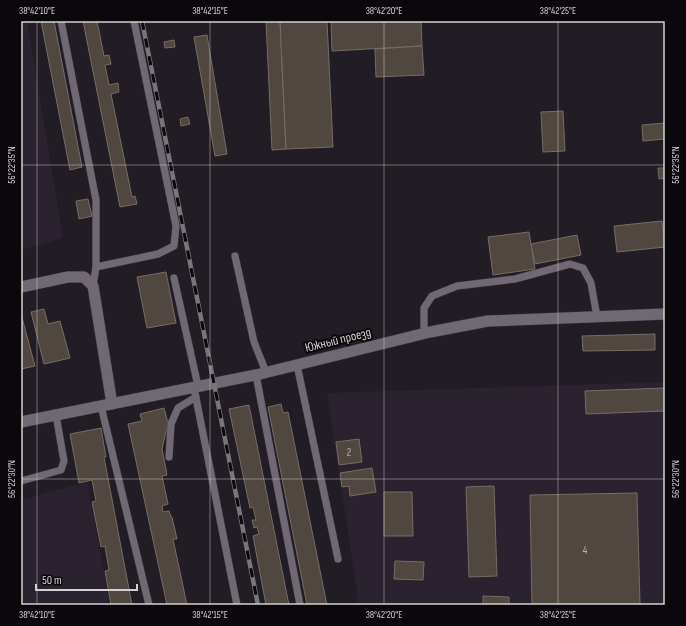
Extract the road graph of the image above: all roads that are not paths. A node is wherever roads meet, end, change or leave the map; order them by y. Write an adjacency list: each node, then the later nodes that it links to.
1 (61, 21): 4 (lane)
2 (134, 21): 4 (lane)
3 (235, 256): 12 (lane)
4 (96, 267): 6 (lane)
5 (174, 278): 13 (lane)
6 (93, 286): 7 (street); 14 (street)
7 (21, 287)
8 (665, 314): 9 (street, Южный проезд)
9 (597, 317): 10 (street, Южный проезд); 10 (lane)
10 (424, 333): 11 (street, Южный проезд)
11 (297, 365): 12 (street, Южный проезд); 19 (lane)
12 (261, 374): 13 (street, Южный проезд); 22 (lane)
13 (196, 390): 14 (street, Южный проезд); 17 (lane); 21 (lane)
14 (107, 405): 15 (street, Южный проезд); 20 (lane)
15 (56, 415): 16 (street, Южный проезд); 18 (lane)
16 (21, 422)
17 (169, 457)
18 (21, 481)
19 (338, 559)
20 (149, 605)
21 (237, 605)
22 (300, 605)

